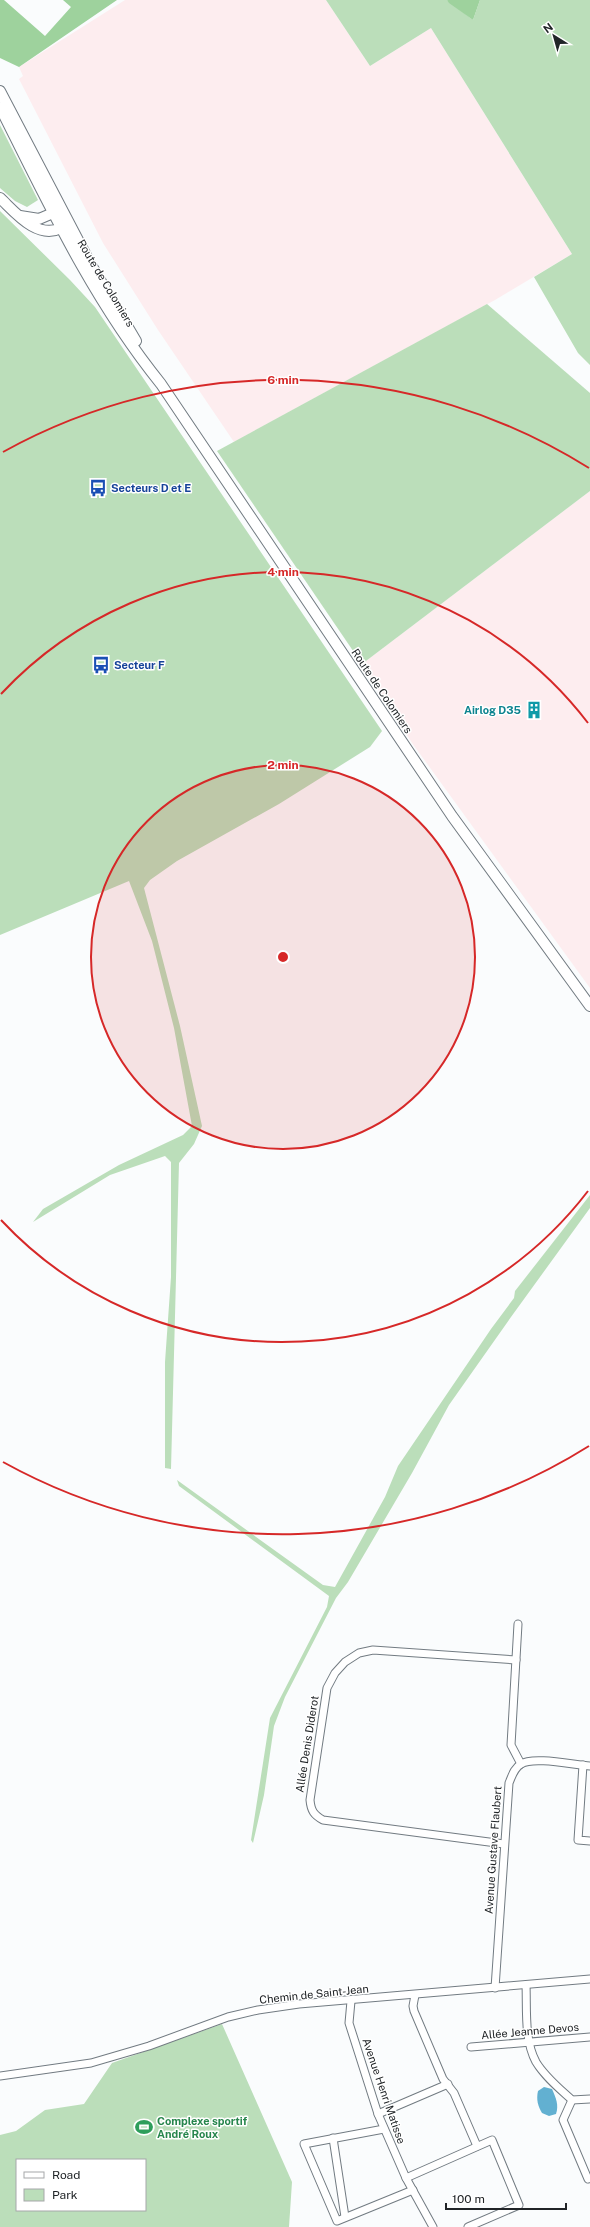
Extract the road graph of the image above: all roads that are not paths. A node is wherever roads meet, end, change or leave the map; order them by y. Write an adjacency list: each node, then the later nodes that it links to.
1 (0, 92): 6 (main road, Route de Colomiers)
2 (0, 107): 4 (main road)
3 (0, 198): 5 (main road)
4 (53, 213): 5 (main road); 6 (main road)
5 (20, 216): 6 (main road)
6 (62, 223): 7 (main road, Route de Colomiers)
7 (590, 1006)
8 (518, 1624): 9 (street)
9 (516, 1660): 10 (street); 13 (street, Allée Denis Diderot)
10 (521, 1764): 11 (street); 13 (street, Avenue Gustave Flaubert)
11 (587, 1765): 12 (street)
12 (590, 1841)
13 (504, 1844): 16 (street, Avenue Gustave Flaubert)
14 (590, 1979): 15 (street, Chemin de Saint-Jean)
15 (526, 1985): 16 (street, Chemin de Saint-Jean); 20 (street)
16 (496, 1988): 17 (street, Chemin de Saint-Jean)
17 (415, 1995): 18 (street, Chemin de Saint-Jean); 23 (street)
18 (351, 2001): 22 (street, Chemin de Saint-Jean); 26 (street, Avenue Henri Matisse)
19 (590, 2037): 20 (street, Allée Jeanne Devos)
20 (529, 2042): 21 (street, Allée Jeanne Devos); 25 (street)
21 (471, 2047)
22 (0, 2076)
23 (448, 2084): 26 (street); 29 (street)
24 (590, 2099): 25 (street)
25 (572, 2100): 31 (street)
26 (378, 2114): 27 (street, Avenue Henri Matisse)
27 (384, 2129): 28 (street); 30 (street, Avenue Henri Matisse)
28 (333, 2138): 33 (street); 33 (street)
29 (477, 2146): 30 (street); 35 (street)
30 (406, 2178): 32 (street, Avenue Henri Matisse)
31 (588, 2179)
32 (413, 2190): 33 (street); 34 (street, Avenue Henri Matisse)
33 (345, 2217)
34 (433, 2227)
35 (468, 2227)

